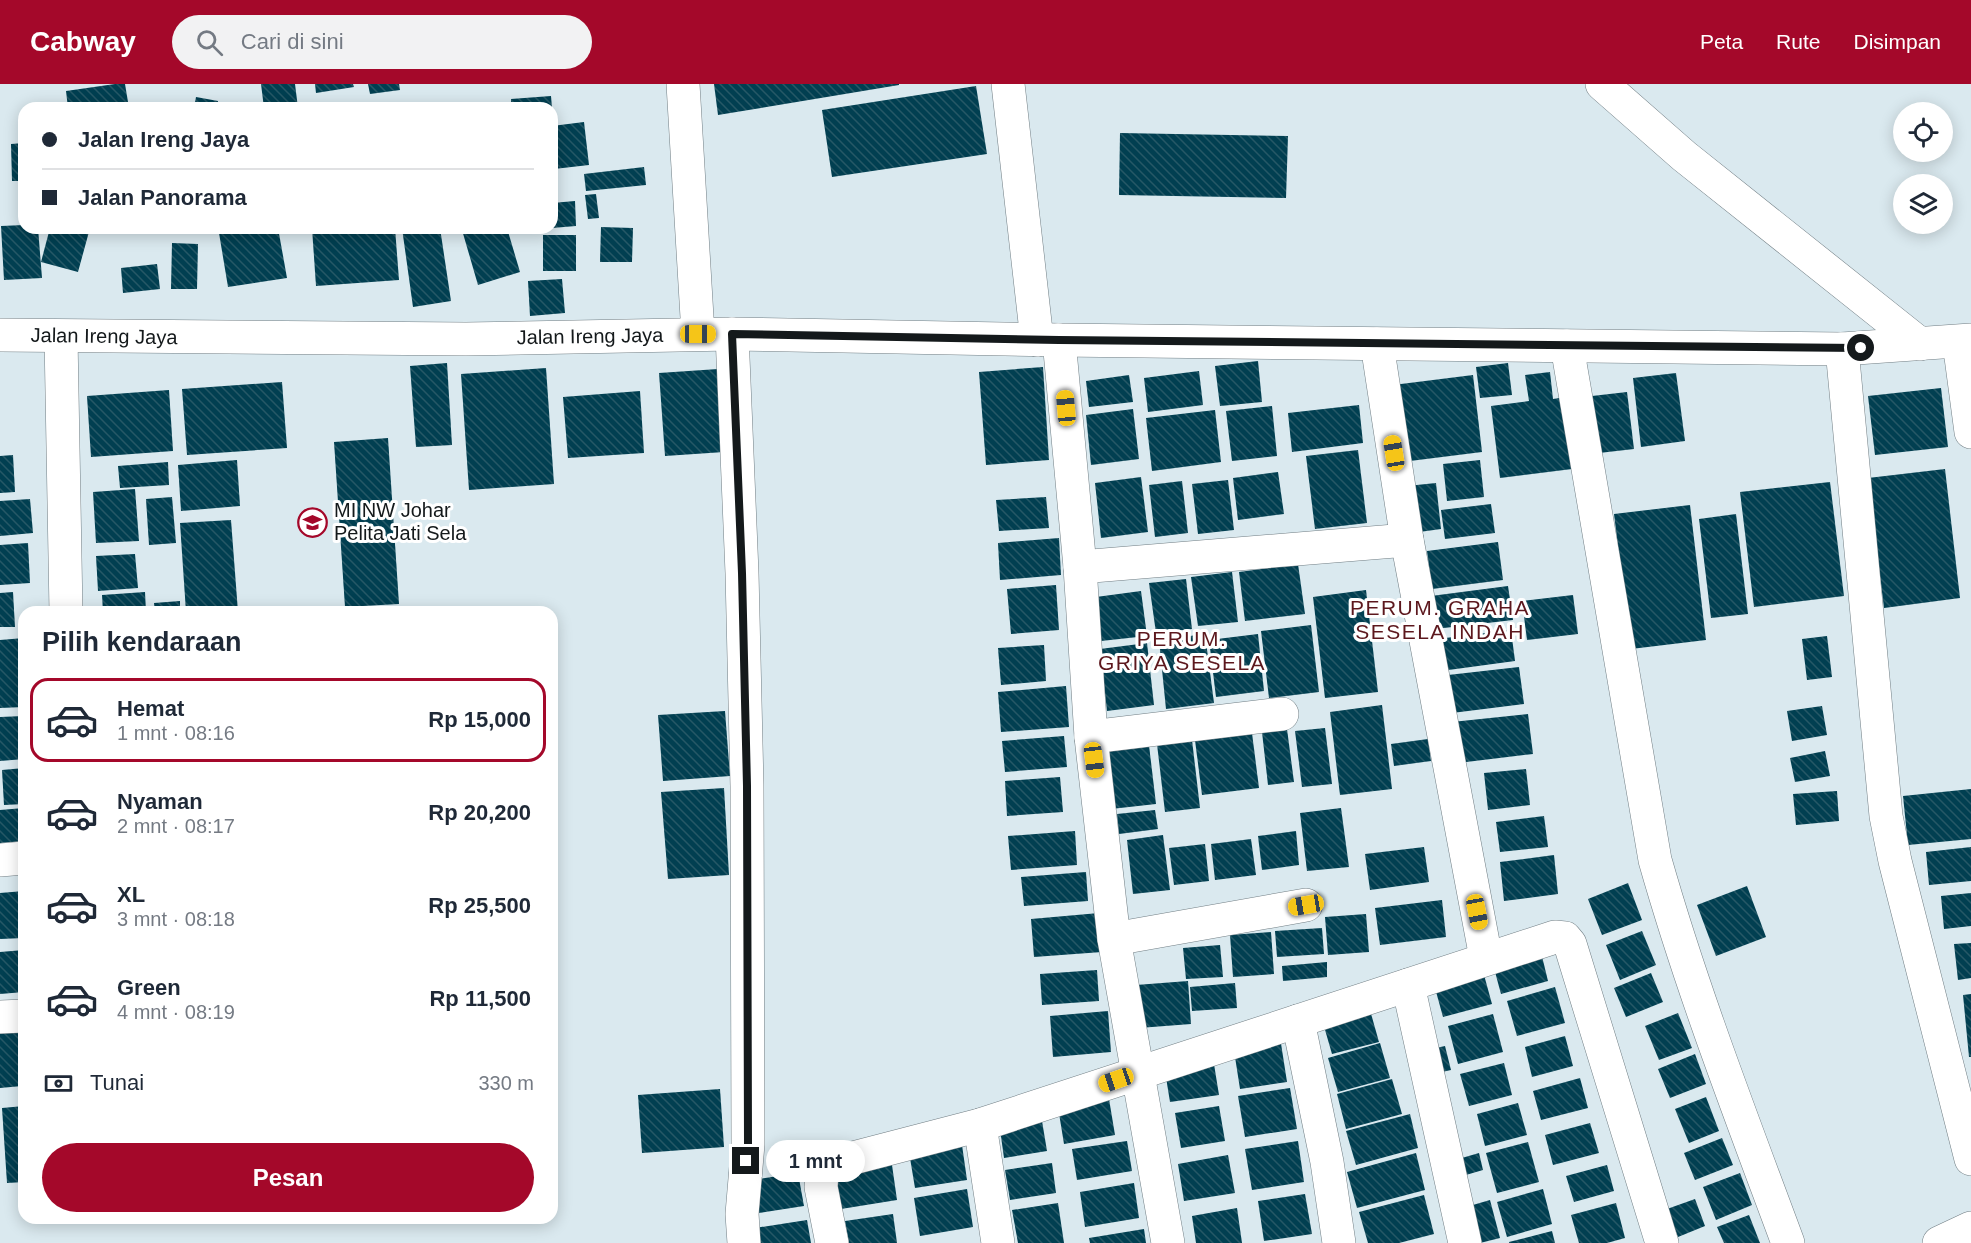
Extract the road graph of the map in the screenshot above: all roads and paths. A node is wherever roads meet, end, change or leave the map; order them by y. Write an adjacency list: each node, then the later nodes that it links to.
1 (682, 84): 4 (street)
2 (1008, 84): 8 (street)
3 (1602, 84): 11 (street)
4 (698, 334): 5 (street, Jalan Ireng Jaya); 7 (street, Jalan Ireng Jaya)
5 (732, 334): 8 (street, Jalan Ireng Jaya); 33 (street)
6 (0, 335): 7 (street, Jalan Ireng Jaya)
7 (61, 337): 17 (street)
8 (1048, 340): 10 (street, Jalan Ireng Jaya); 16 (street)
9 (1965, 341): 11 (street, Jalan Ireng Jaya); 14 (street)
10 (1377, 344): 12 (street, Jalan Ireng Jaya); 15 (street)
11 (1920, 344): 13 (street, Jalan Ireng Jaya)
12 (1568, 346): 13 (street, Jalan Ireng Jaya); 40 (street)
13 (1842, 349): 31 (street)
14 (1971, 432)
15 (1407, 540): 16 (street); 24 (street)
16 (1080, 567): 19 (street)
17 (66, 606)
18 (1282, 714): 19 (street)
19 (1091, 737): 23 (street)
20 (18, 858): 21 (street)
21 (0, 860)
22 (1306, 905): 23 (street)
23 (1114, 939): 29 (street)
24 (1486, 958): 25 (street); 39 (street)
25 (1408, 985): 28 (street); 38 (street)
26 (18, 1016): 27 (street)
27 (0, 1017)
28 (1299, 1021): 29 (street); 37 (street)
29 (1139, 1072): 30 (street); 36 (street)
30 (980, 1125): 34 (street); 35 (street)
31 (1971, 1159)
32 (1971, 1228): 41 (street)
33 (744, 1243)
34 (832, 1243)
35 (998, 1243)
36 (1168, 1243)
37 (1339, 1243)
38 (1465, 1243)
39 (1662, 1243)
40 (1788, 1243)
41 (1939, 1243)

